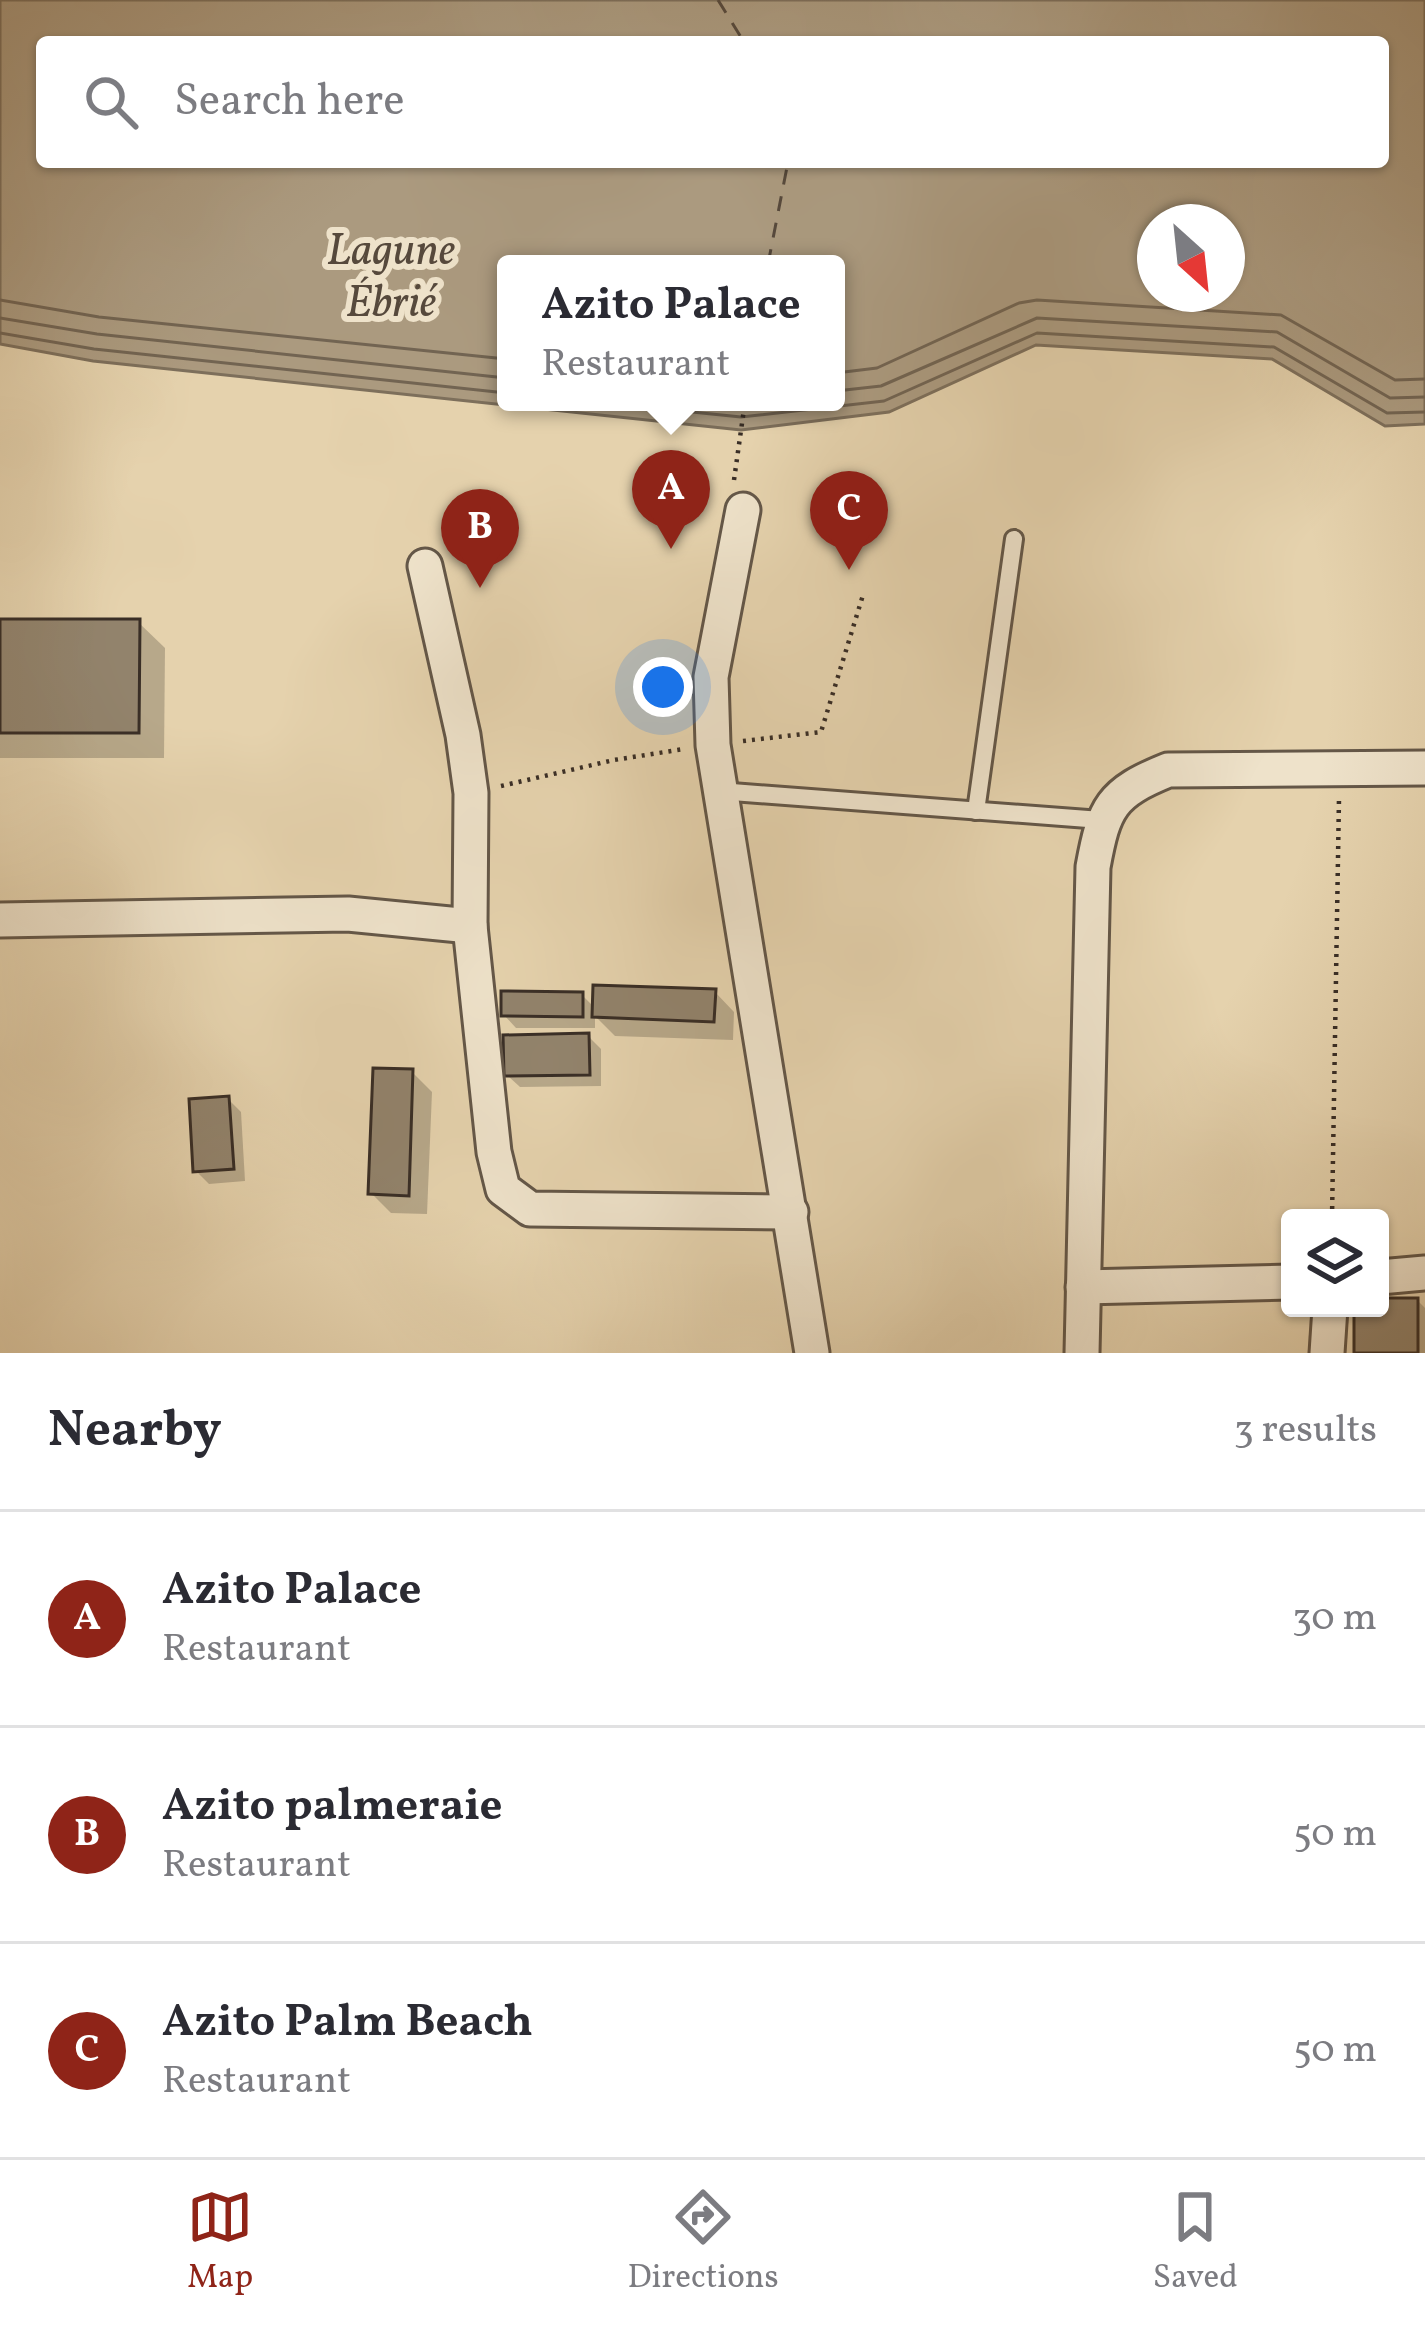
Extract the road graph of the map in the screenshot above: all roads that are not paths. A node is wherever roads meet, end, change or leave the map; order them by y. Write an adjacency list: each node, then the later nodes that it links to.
1 (738, 500): 5 (street)
2 (1014, 539): 6 (lane)
3 (425, 566): 9 (street)
4 (1425, 768): 7 (street)
5 (719, 791): 6 (lane); 10 (street)
6 (976, 811): 7 (lane)
7 (1101, 820): 14 (street)
8 (0, 920): 9 (street)
9 (470, 926): 10 (street)
10 (791, 1212): 16 (street)
11 (1425, 1273): 12 (street)
12 (1389, 1276)
13 (1281, 1282): 14 (street)
14 (1083, 1287): 17 (street)
15 (1329, 1317): 18 (street)
16 (812, 1353)
17 (1082, 1353)
18 (1327, 1353)

